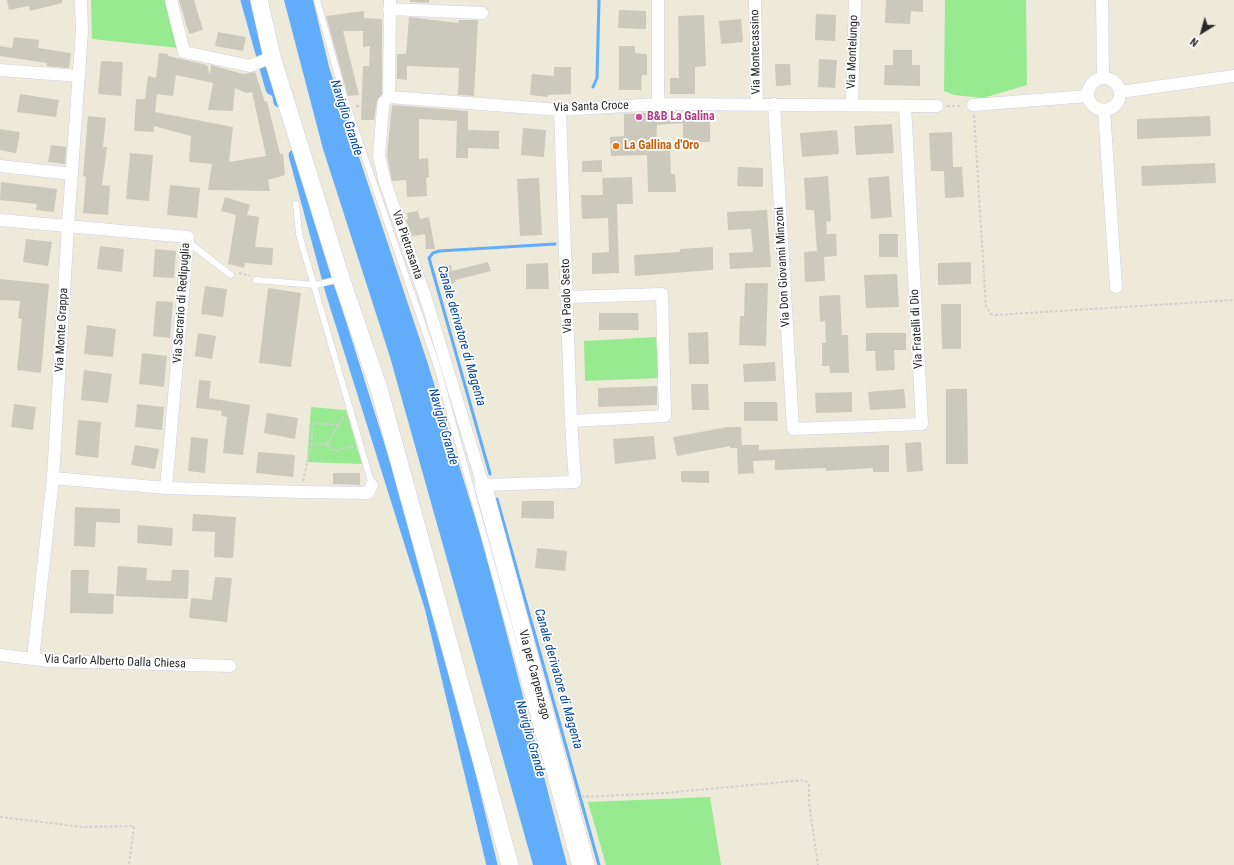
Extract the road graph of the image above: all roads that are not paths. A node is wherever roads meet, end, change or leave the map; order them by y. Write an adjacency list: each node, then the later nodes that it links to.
1 (81, 0): 13 (street, Via Monte Grappa)
2 (170, 0): 11 (street)
3 (259, 0): 11 (street)
4 (317, 0): 50 (lane)
5 (658, 0): 19 (street)
6 (755, 0): 20 (street, Via Montecassino)
7 (855, 0): 22 (street, Via Montelungo)
8 (1102, 0): 15 (street)
9 (390, 4): 10 (street); 18 (street, Via Pietrasanta)
10 (482, 13)
11 (266, 59): 35 (street)
12 (0, 70): 13 (street)
13 (79, 76): 29 (street, Via Monte Grappa)
14 (1234, 76): 16 (street)
15 (1103, 78): 16 (street); 17 (street)
16 (1120, 92): 27 (street)
17 (1088, 96): 23 (street); 27 (street)
18 (386, 102): 26 (street, Via Santa Croce); 44 (street, Via Pietrasanta)
19 (658, 104): 20 (street, Via Santa Croce); 26 (street, Via Santa Croce)
20 (757, 104): 21 (street, Via Santa Croce)
21 (774, 104): 22 (street, Via Santa Croce); 41 (street, Via Don Giovanni Minzoni)
22 (852, 104): 24 (street, Via Santa Croce)
23 (973, 105)
24 (905, 106): 25 (street, Via Santa Croce); 41 (street, Via Fratelli di Dio)
25 (937, 106)
26 (560, 110): 39 (street, Via Paolo Sesto)
27 (1104, 110): 38 (street)
28 (0, 166): 29 (street)
29 (72, 174): 32 (street, Via Monte Grappa)
30 (296, 204): 37 (lane)
31 (0, 220): 32 (street)
32 (68, 225): 33 (street, Via Sacrario di Redipuglia); 42 (street, Via Monte Grappa)
33 (188, 242): 34 (lane); 45 (street, Via Sacrario di Redipuglia)
34 (231, 275)
35 (341, 278): 37 (lane); 49 (street)
36 (256, 280): 37 (lane)
37 (315, 285): 43 (lane)
38 (1116, 287)
39 (568, 296): 40 (street, Via Paolo Sesto); 40 (street)
40 (571, 420): 44 (street, Via Paolo Sesto)
41 (793, 429)
42 (53, 478): 45 (street); 47 (street, Via Monte Grappa)
43 (372, 485): 45 (street)
44 (483, 485): 51 (street, Via per Carpenzago)
45 (166, 488)
46 (0, 655): 47 (street, Via Carlo Alberto Dalla Chiesa)
47 (33, 659): 48 (street, Via Carlo Alberto Dalla Chiesa)
48 (230, 666)
49 (510, 865)
50 (575, 865)
51 (586, 865)

